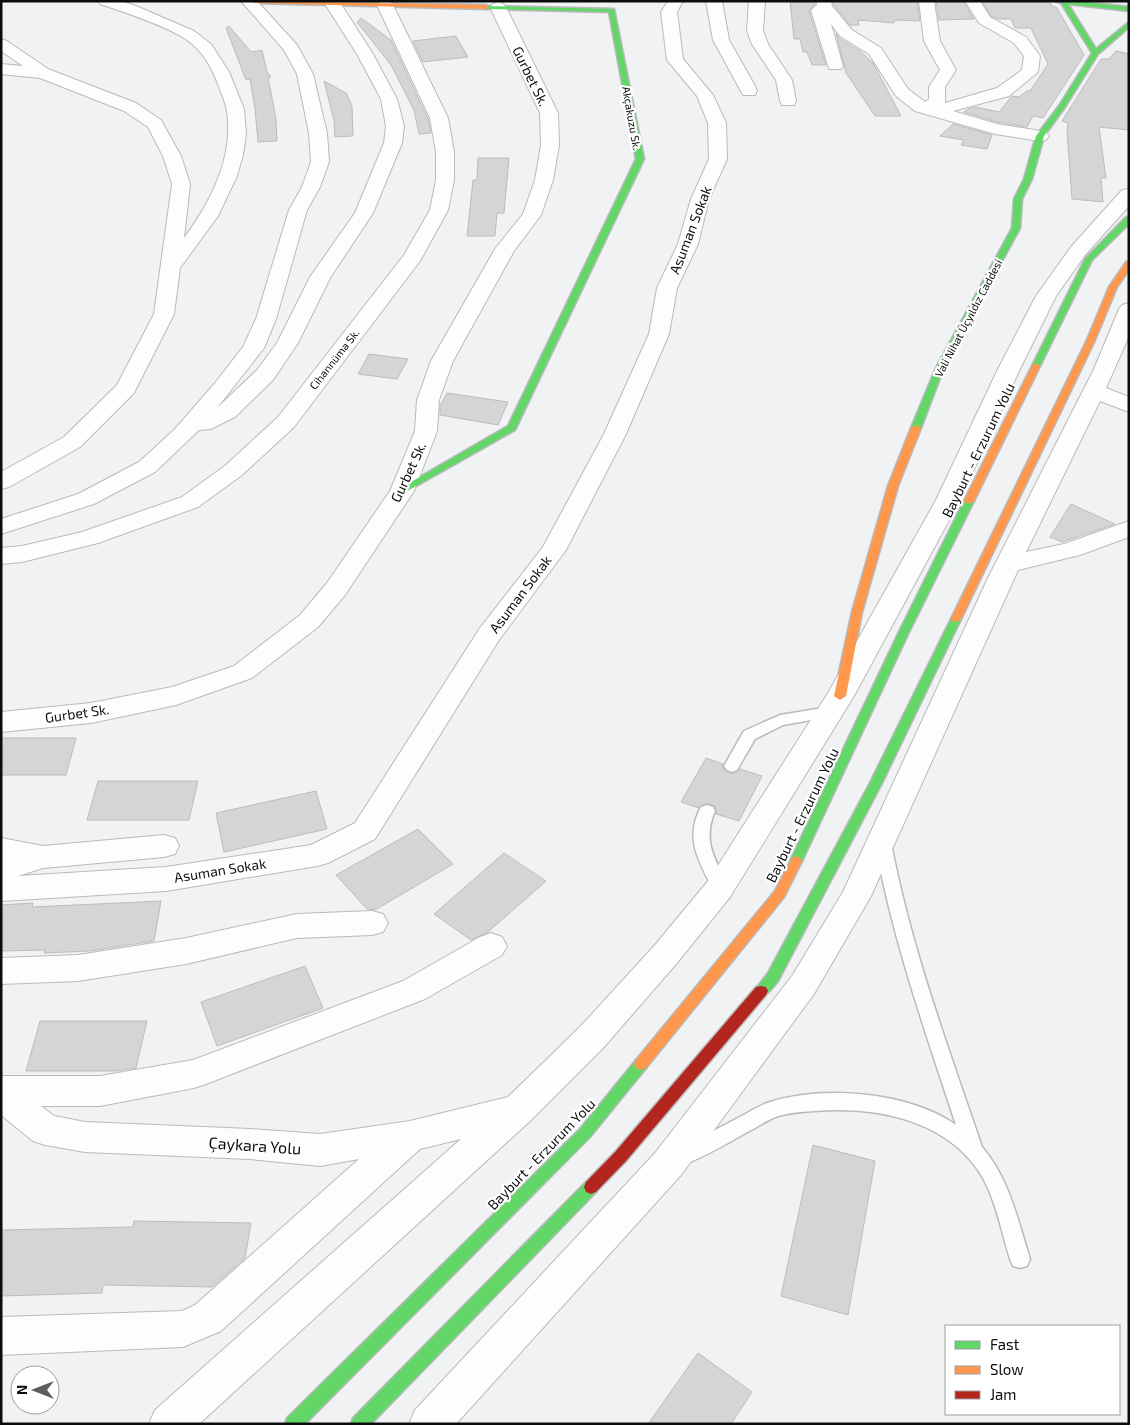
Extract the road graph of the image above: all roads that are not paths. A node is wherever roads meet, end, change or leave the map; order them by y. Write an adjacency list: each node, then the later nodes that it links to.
1 (105, 1): 28 (street)
2 (248, 1): 32 (street)
3 (255, 1): 10 (main road, Akçakuzu Sk.)
4 (676, 1): 49 (street, Asuman Sokak)
5 (714, 1): 21 (street)
6 (757, 1): 22 (street)
7 (926, 1): 23 (street)
8 (972, 1): 23 (street)
9 (1061, 2): 14 (main road); 17 (main road)
10 (333, 4): 12 (main road, Akçakuzu Sk.); 32 (street)
11 (824, 4): 18 (street); 23 (street)
12 (385, 5): 13 (main road, Akçakuzu Sk.); 37 (street, Cihannüma Sk.)
13 (498, 7): 34 (street, Gurbet Sk.); 34 (main road, Akçakuzu Sk.)
14 (1129, 9)
15 (1129, 24): 17 (main road, Vali Nihat Üçyıldız Caddesi)
16 (1, 44): 20 (street)
17 (1095, 53): 24 (main road, Vali Nihat Üçyıldız Caddesi)
18 (835, 66)
19 (1, 69): 20 (street)
20 (43, 72): 28 (street)
21 (749, 91)
22 (788, 101)
23 (930, 110): 24 (street)
24 (1040, 136): 39 (main road, Vali Nihat Üçyıldız Caddesi)
25 (1129, 194): 39 (street)
26 (1129, 219): 61 (main road, Bayburt - Erzurum Yolu)
27 (1129, 264): 62 (main road)
28 (169, 269): 33 (street)
29 (1129, 309): 30 (street)
30 (1094, 391): 31 (street); 38 (street)
31 (1129, 405)
32 (183, 434): 35 (street)
33 (1, 482)
34 (402, 491): 40 (street, Gurbet Sk.)
35 (1, 527)
36 (1129, 528): 38 (street)
37 (1, 556)
38 (1008, 564): 43 (street)
39 (835, 704): 41 (lane); 48 (street)
40 (1, 722)
41 (732, 766)
42 (707, 810): 48 (lane)
43 (882, 839): 56 (lane); 57 (street)
44 (164, 846): 46 (street)
45 (1, 850): 46 (street)
46 (43, 857): 47 (street)
47 (1, 870)
48 (720, 886): 54 (street)
49 (1, 889)
50 (372, 923): 52 (street)
51 (491, 946): 53 (street, Çaykara Yolu)
52 (1, 971)
53 (1, 1093): 55 (street, Çaykara Yolu)
54 (518, 1110): 55 (street, Çaykara Yolu); 60 (street)
55 (410, 1136): 59 (street)
56 (974, 1150): 57 (lane); 58 (lane)
57 (668, 1164): 63 (street)
58 (1020, 1258)
59 (1, 1336)
60 (169, 1424)
61 (293, 1424)
62 (359, 1424)
63 (429, 1424)

